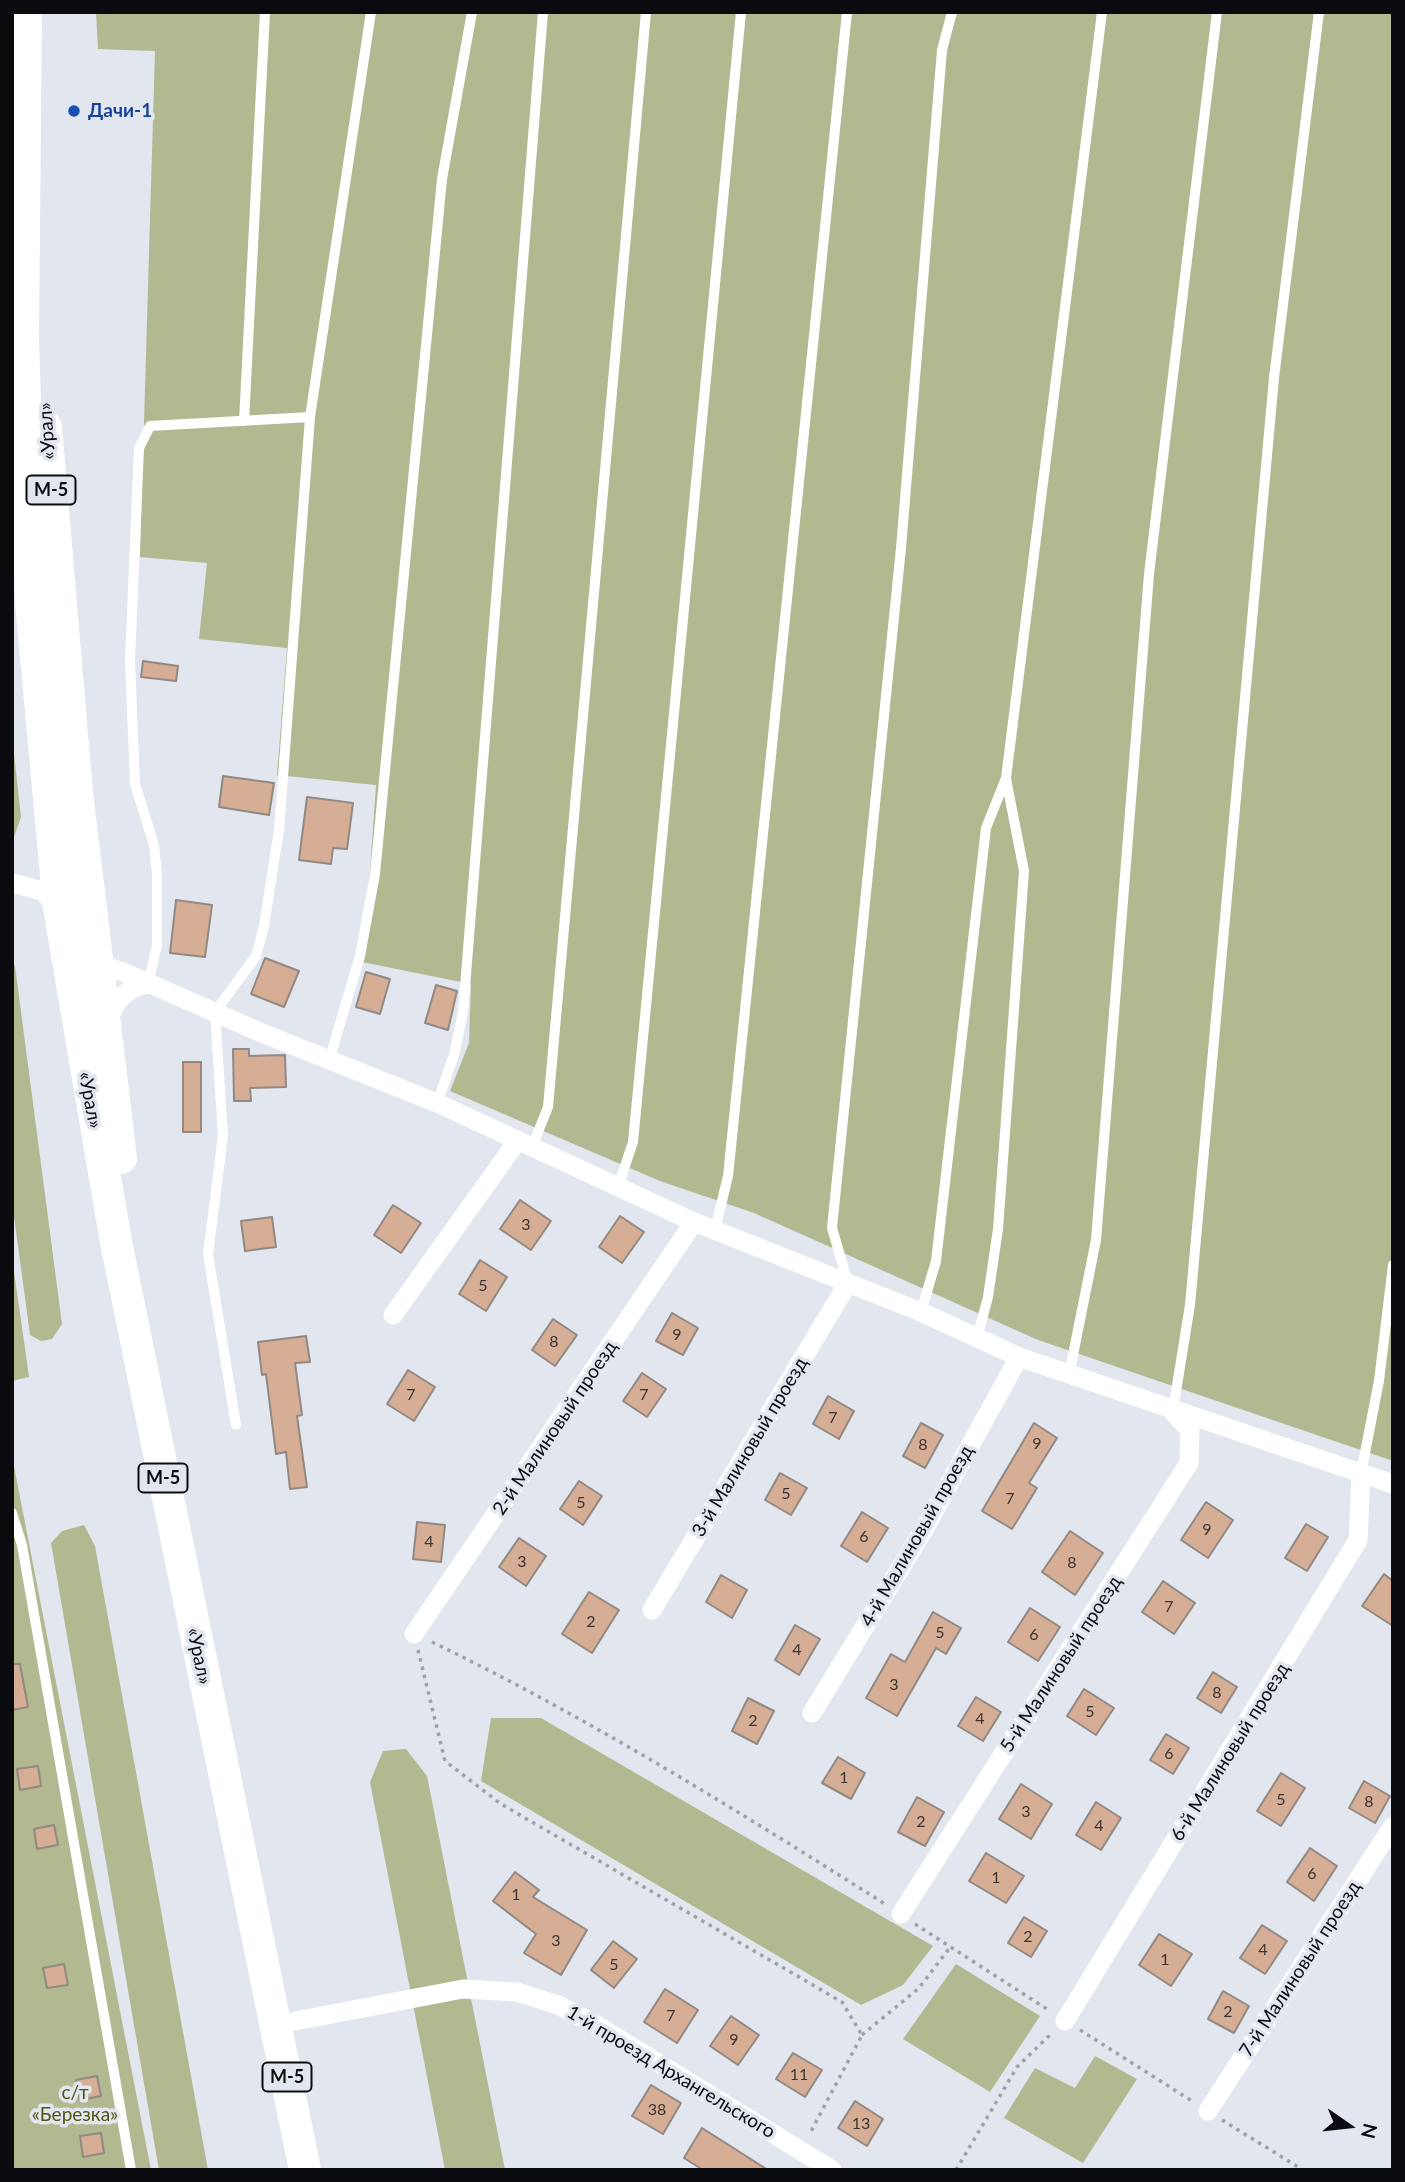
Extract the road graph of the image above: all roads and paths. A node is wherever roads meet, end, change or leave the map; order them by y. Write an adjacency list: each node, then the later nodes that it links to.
1 (26, 12): 17 (highway, «Урал» / М-5)
2 (45, 12): 20 (highway, «Урал» / М-5)
3 (265, 12): 15 (lane)
4 (371, 12): 14 (lane)
5 (472, 12): 25 (lane)
6 (543, 12): 26 (lane)
7 (646, 12): 27 (lane)
8 (741, 12): 28 (lane)
9 (846, 12): 30 (lane)
10 (952, 12): 32 (lane)
11 (1102, 12): 16 (lane)
12 (1217, 12): 37 (lane)
13 (1319, 12): 38 (lane)
14 (310, 416): 15 (lane); 23 (lane)
15 (244, 421): 22 (lane)
16 (1006, 778): 33 (lane); 35 (lane)
17 (53, 855): 18 (street); 19 (highway, «Урал» / М-5)
18 (20, 885): 19 (street)
19 (59, 908): 21 (highway, «Урал» / М-5)
20 (90, 919): 21 (highway, «Урал» / М-5); 22 (street)
21 (82, 968): 22 (street); 24 (highway, «Урал» / М-5); 55 (highway, «Урал» / М-5)
22 (142, 981): 23 (street); 24 (street)
23 (215, 1012): 25 (street); 39 (lane)
24 (105, 1040): 49 (highway, «Урал» / М-5)
25 (329, 1060): 26 (street)
26 (437, 1103): 27 (street)
27 (525, 1143): 28 (street); 34 (street)
28 (618, 1187): 29 (street)
29 (694, 1222): 30 (street); 44 (street, 2-й Малиновый проезд)
30 (715, 1230): 32 (street)
31 (1393, 1265): 40 (lane)
32 (848, 1283): 33 (street); 43 (street, 3-й Малиновый проезд)
33 (920, 1312): 35 (street)
34 (393, 1315)
35 (977, 1338): 36 (street)
36 (1019, 1357): 37 (street); 45 (street, 4-й Малиновый проезд)
37 (1069, 1375): 38 (street)
38 (1172, 1411): 40 (street); 47 (street, 5-й Малиновый проезд)
39 (236, 1425)
40 (1361, 1473): 41 (street); 50 (street, 6-й Малиновый проезд)
41 (1393, 1484)
42 (12, 1513): 54 (lane)
43 (652, 1610)
44 (414, 1633): 47 (path); 51 (path)
45 (812, 1713)
46 (1393, 1826): 52 (street, 7-й Малиновый проезд)
47 (901, 1914): 48 (path)
48 (951, 1947): 50 (path); 51 (path)
49 (295, 2021): 53 (street, 1-й проезд Архангельского); 56 (highway, «Урал» / М-5)
50 (1065, 2021): 52 (path); 58 (path)
51 (862, 2035): 53 (path)
52 (1208, 2111): 59 (path)
53 (801, 2150): 57 (street, 1-й проезд Архангельского)
54 (131, 2170)
55 (305, 2170)
56 (326, 2170)
57 (832, 2170)
58 (956, 2170)
59 (1303, 2170)

